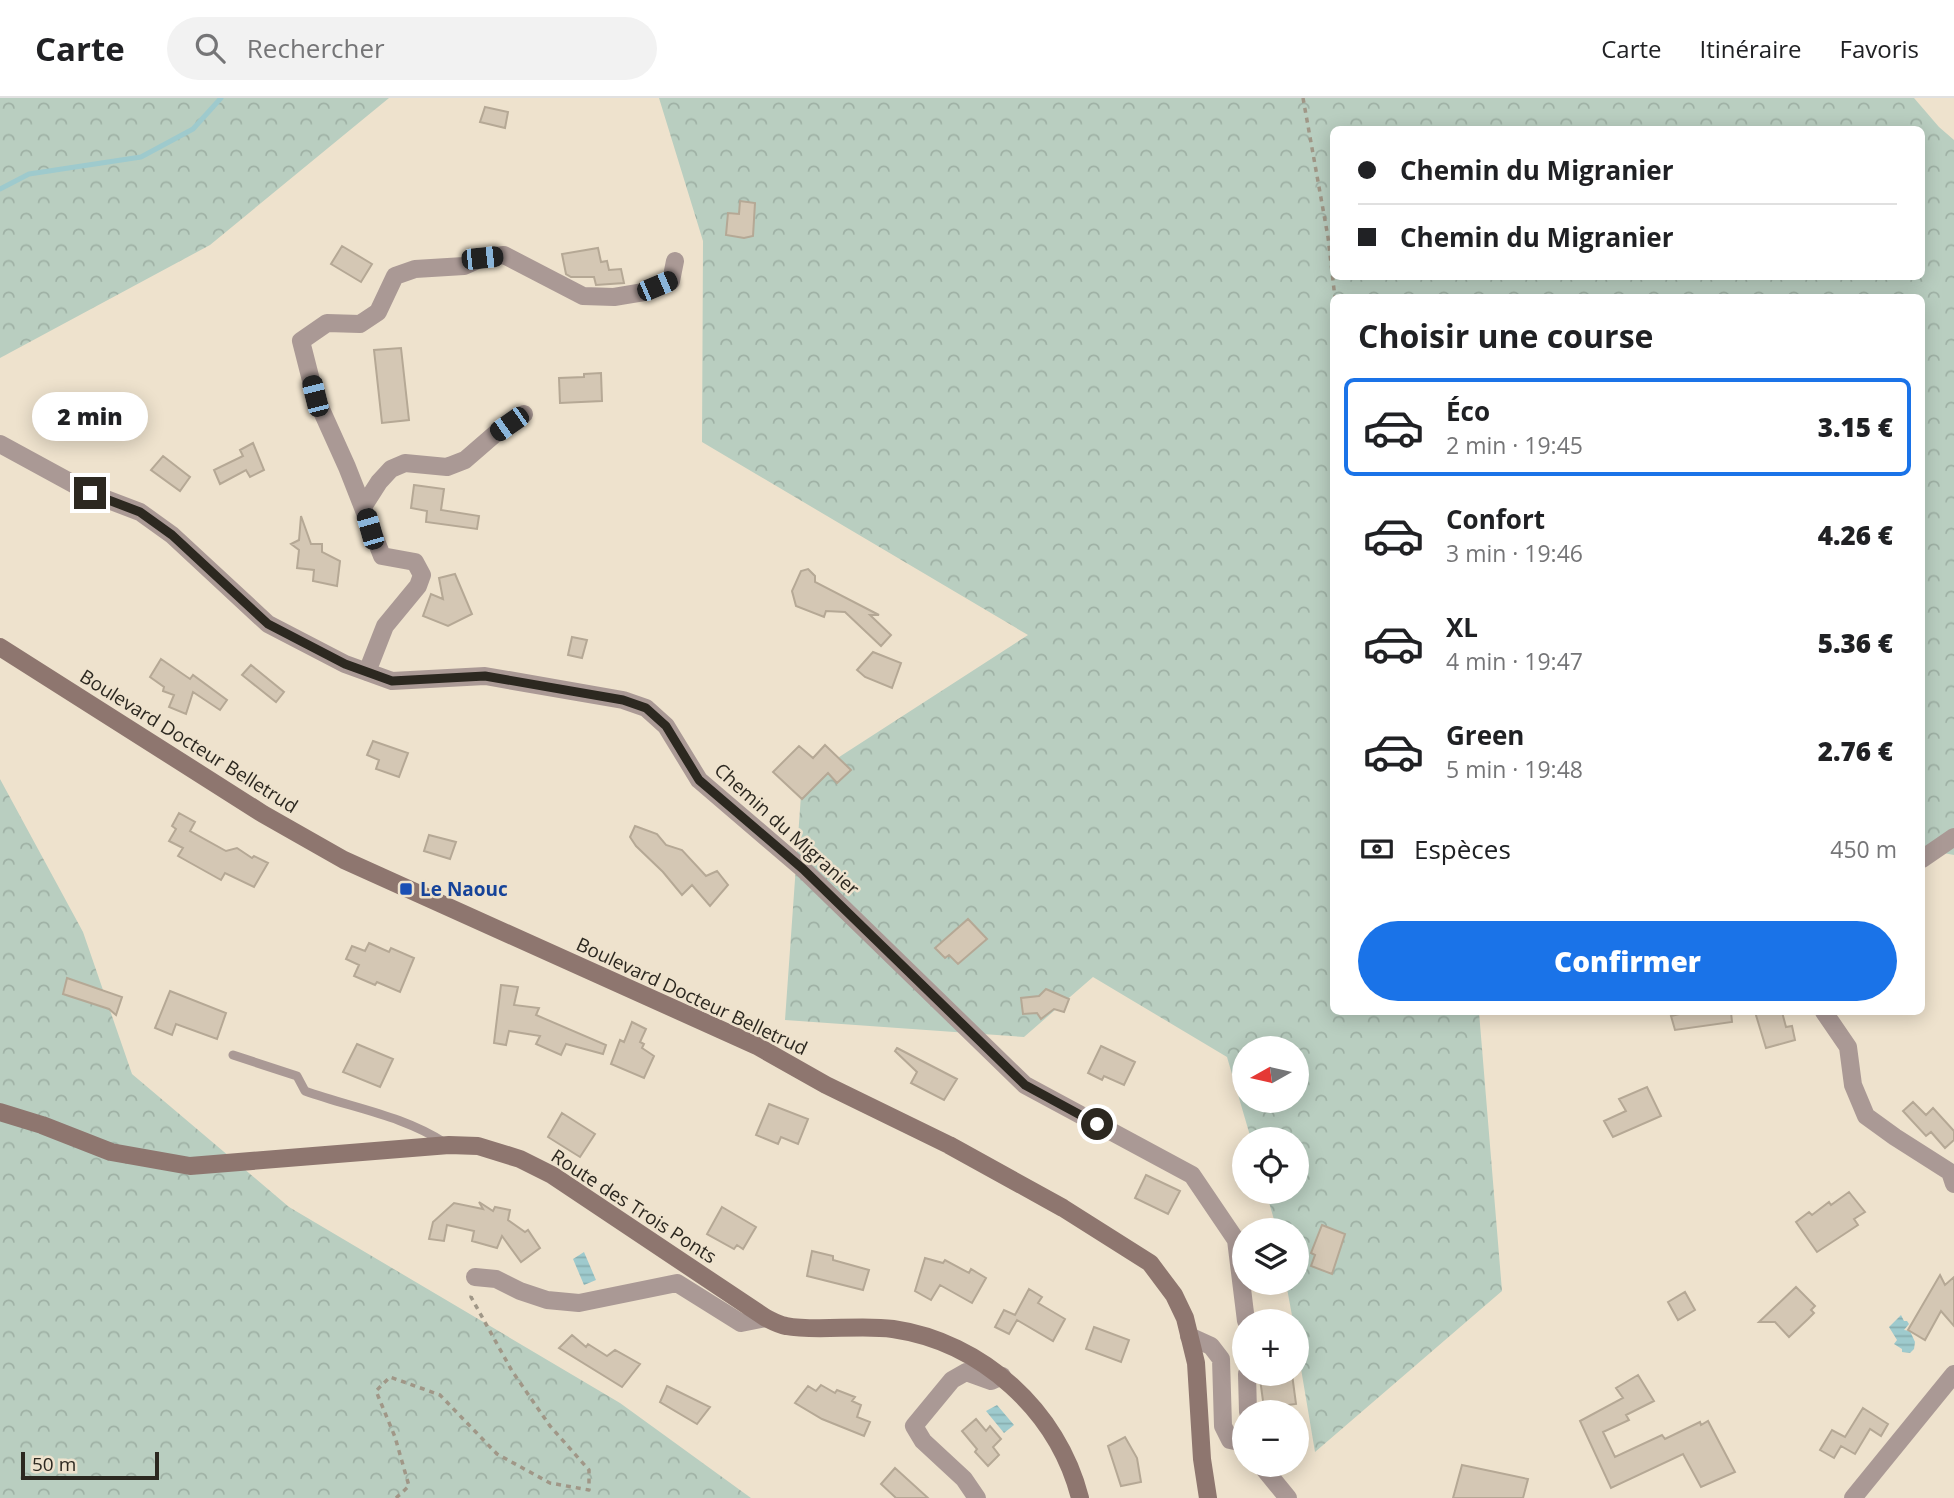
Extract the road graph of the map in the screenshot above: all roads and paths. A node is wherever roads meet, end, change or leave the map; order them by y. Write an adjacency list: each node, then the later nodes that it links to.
1 (1303, 98): 2 (path)
2 (1330, 254)
3 (675, 261): 6 (street)
4 (524, 414): 6 (street)
5 (0, 444): 8 (street, Chemin du Migranier)
6 (363, 507): 8 (street)
7 (0, 647): 19 (main road, Boulevard Docteur Belletrud)
8 (367, 672): 17 (street, Chemin du Migranier)
9 (1954, 837): 10 (street)
10 (1925, 857)
11 (1826, 1015): 15 (street)
12 (233, 1055): 14 (lane)
13 (0, 1112): 14 (main road, Route des Trois Ponts)
14 (449, 1145): 18 (main road, Route des Trois Ponts)
15 (1954, 1184)
16 (475, 1277): 18 (street); 24 (path)
17 (1245, 1309)
18 (766, 1318): 21 (main road, Route des Trois Ponts)
19 (1189, 1336): 22 (street); 27 (main road, Boulevard Docteur Belletrud)
20 (1954, 1374): 29 (street)
21 (1002, 1376): 25 (street); 26 (main road, Route des Trois Ponts)
22 (1232, 1440)
23 (1271, 1477): 28 (street)
24 (396, 1498)
25 (977, 1498)
26 (1080, 1498)
27 (1208, 1498)
28 (1288, 1498)
29 (1853, 1498)

